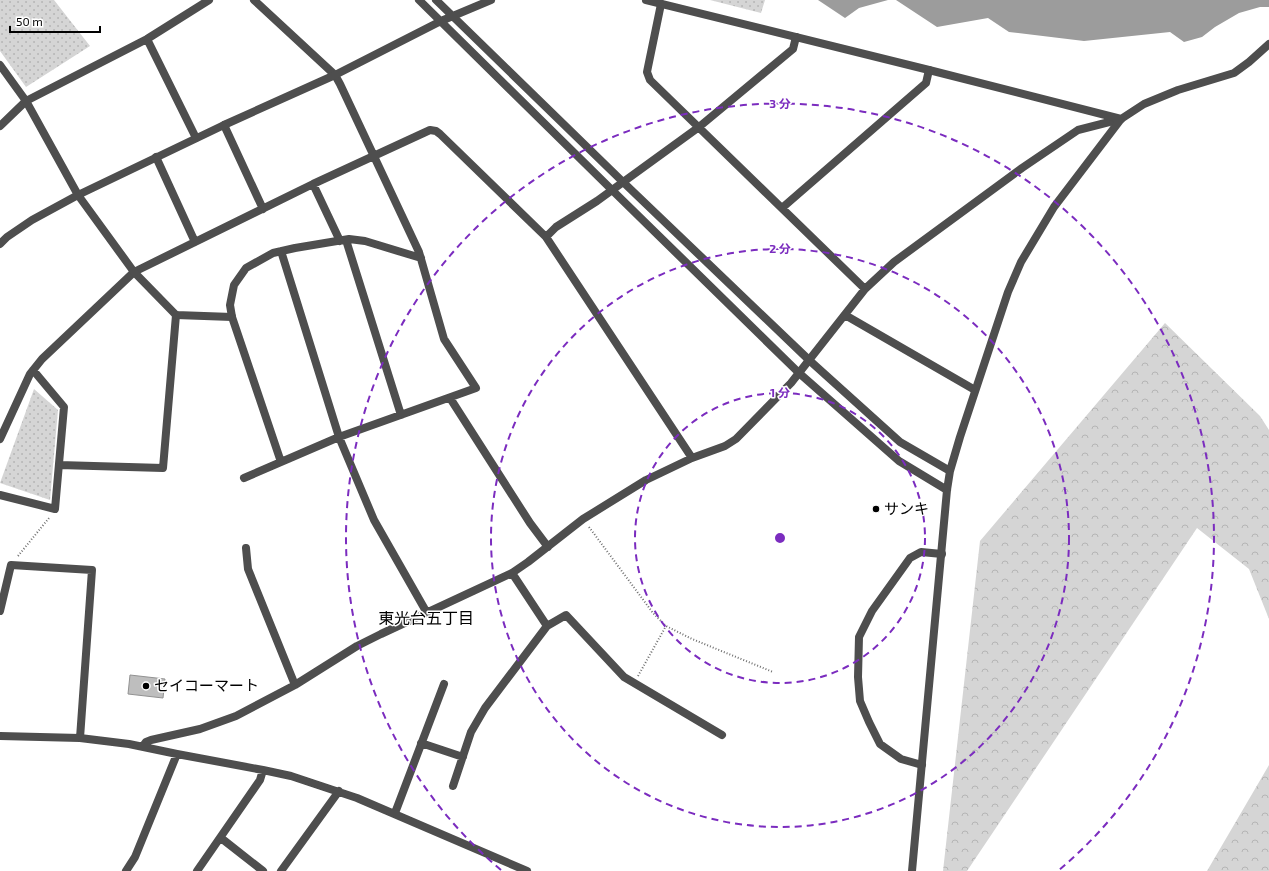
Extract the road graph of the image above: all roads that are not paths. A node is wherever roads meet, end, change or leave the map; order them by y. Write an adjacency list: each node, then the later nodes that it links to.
1 (209, 0): 12 (street)
2 (254, 0): 16 (street)
3 (419, 0): 10 (street)
4 (436, 0): 9 (street)
5 (491, 0): 9 (street)
6 (646, 0): 8 (street)
7 (674, 3): 8 (street); 11 (street)
8 (661, 4): 21 (street)
9 (452, 16): 10 (street); 25 (street)
10 (442, 21): 16 (street); 27 (street)
11 (796, 37): 15 (street); 21 (street)
12 (147, 39): 17 (street); 22 (street)
13 (1269, 44): 18 (street)
14 (0, 65): 17 (street)
15 (929, 70): 18 (street); 30 (street)
16 (335, 75): 19 (street); 23 (street)
17 (26, 101): 20 (street); 28 (street)
18 (1121, 119): 38 (street); 45 (street)
19 (224, 125): 22 (street); 29 (street)
20 (0, 126)
21 (699, 128): 25 (street); 30 (street)
22 (196, 138): 24 (street)
23 (374, 155): 26 (street); 31 (street); 36 (street)
24 (156, 157): 28 (street); 33 (street)
25 (623, 182): 27 (street); 42 (street)
26 (313, 184): 29 (street); 32 (street)
27 (612, 190): 31 (street); 44 (street)
28 (78, 195): 34 (street); 37 (street)
29 (263, 208): 33 (street)
30 (782, 208): 38 (street)
31 (546, 237): 50 (street)
32 (343, 240): 35 (street); 36 (street); 47 (street)
33 (195, 242): 37 (street)
34 (0, 244)
35 (281, 251): 41 (street); 48 (street)
36 (421, 258): 46 (street)
37 (134, 272): 39 (street); 43 (street)
38 (866, 289): 40 (street)
39 (176, 315): 41 (street); 52 (street)
40 (845, 315): 42 (street); 45 (street)
41 (232, 317): 51 (street)
42 (809, 360): 44 (street); 53 (street)
43 (33, 370): 49 (street); 52 (street)
44 (800, 373): 50 (street); 55 (street)
45 (975, 390): 53 (street)
46 (450, 398): 47 (street); 58 (street)
47 (401, 415): 48 (street)
48 (339, 437): 51 (street); 62 (street)
49 (0, 439)
50 (692, 458): 58 (street)
51 (281, 462): 54 (street)
52 (59, 465): 56 (street)
53 (950, 472): 55 (street)
54 (244, 478)
55 (947, 490): 59 (street)
56 (0, 495)
57 (246, 548): 65 (street)
58 (548, 548): 60 (street)
59 (942, 554): 73 (street); 73 (street)
60 (512, 572): 62 (street); 63 (street)
61 (0, 611): 68 (street)
62 (426, 613): 65 (street)
63 (547, 626): 66 (street); 72 (street)
64 (444, 684): 69 (street)
65 (295, 685): 70 (street)
66 (722, 735)
67 (0, 736): 68 (street)
68 (80, 738): 70 (street)
69 (421, 743): 72 (street); 77 (street)
70 (143, 746): 71 (street)
71 (177, 754): 74 (street); 79 (street)
72 (463, 757): 75 (street)
73 (922, 765): 84 (street)
74 (263, 770): 76 (street); 78 (street)
75 (454, 786)
76 (339, 791): 77 (street); 82 (street)
77 (395, 813): 83 (street)
78 (221, 838): 80 (street); 81 (street)
79 (126, 871)
80 (197, 871)
81 (263, 871)
82 (281, 871)
83 (528, 871)
84 (912, 871)

